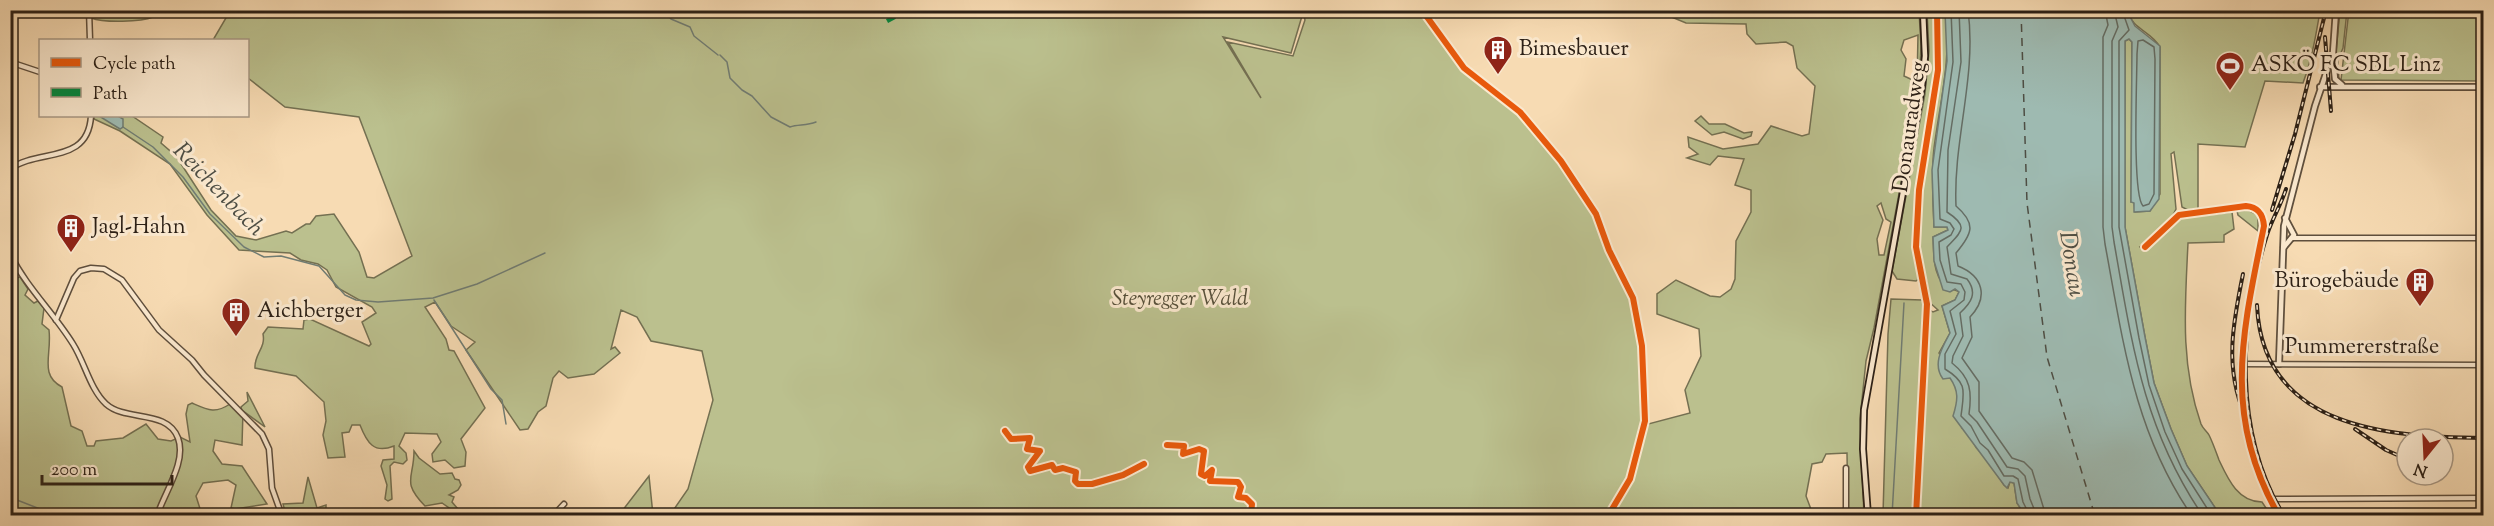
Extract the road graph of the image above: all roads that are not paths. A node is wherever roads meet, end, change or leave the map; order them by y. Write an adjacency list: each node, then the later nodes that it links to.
1 (89, 10): 5 (street)
2 (1422, 10): 34 (street)
3 (1923, 10): 36 (street)
4 (2336, 10): 6 (street)
5 (90, 39)
6 (2333, 53): 9 (street); 10 (street)
7 (10, 63): 8 (street)
8 (39, 72)
9 (2320, 87): 10 (street); 14 (street)
10 (2347, 87): 11 (street)
11 (2484, 87)
12 (91, 117): 13 (street)
13 (10, 169)
14 (2285, 218): 15 (street); 16 (street)
15 (2292, 230): 16 (street); 17 (street); 19 (street)
16 (2283, 234): 19 (street); 21 (street)
17 (2305, 237): 18 (street); 19 (street)
18 (2484, 237)
19 (2291, 239): 21 (street)
20 (2145, 247): 24 (street)
21 (2283, 249): 25 (street)
22 (10, 254): 23 (street)
23 (56, 320): 31 (street); 32 (street)
24 (2241, 364): 25 (street, Pummererstraße); 29 (street)
25 (2279, 364): 26 (street, Pummererstraße)
26 (2484, 365)
27 (1846, 468): 35 (street)
28 (2484, 498): 29 (street)
29 (2270, 499): 37 (street)
30 (564, 504): 33 (street)
31 (157, 516)
32 (282, 516)
33 (553, 516)
34 (1608, 516)
35 (1846, 516)
36 (1868, 516)
37 (2279, 516)

